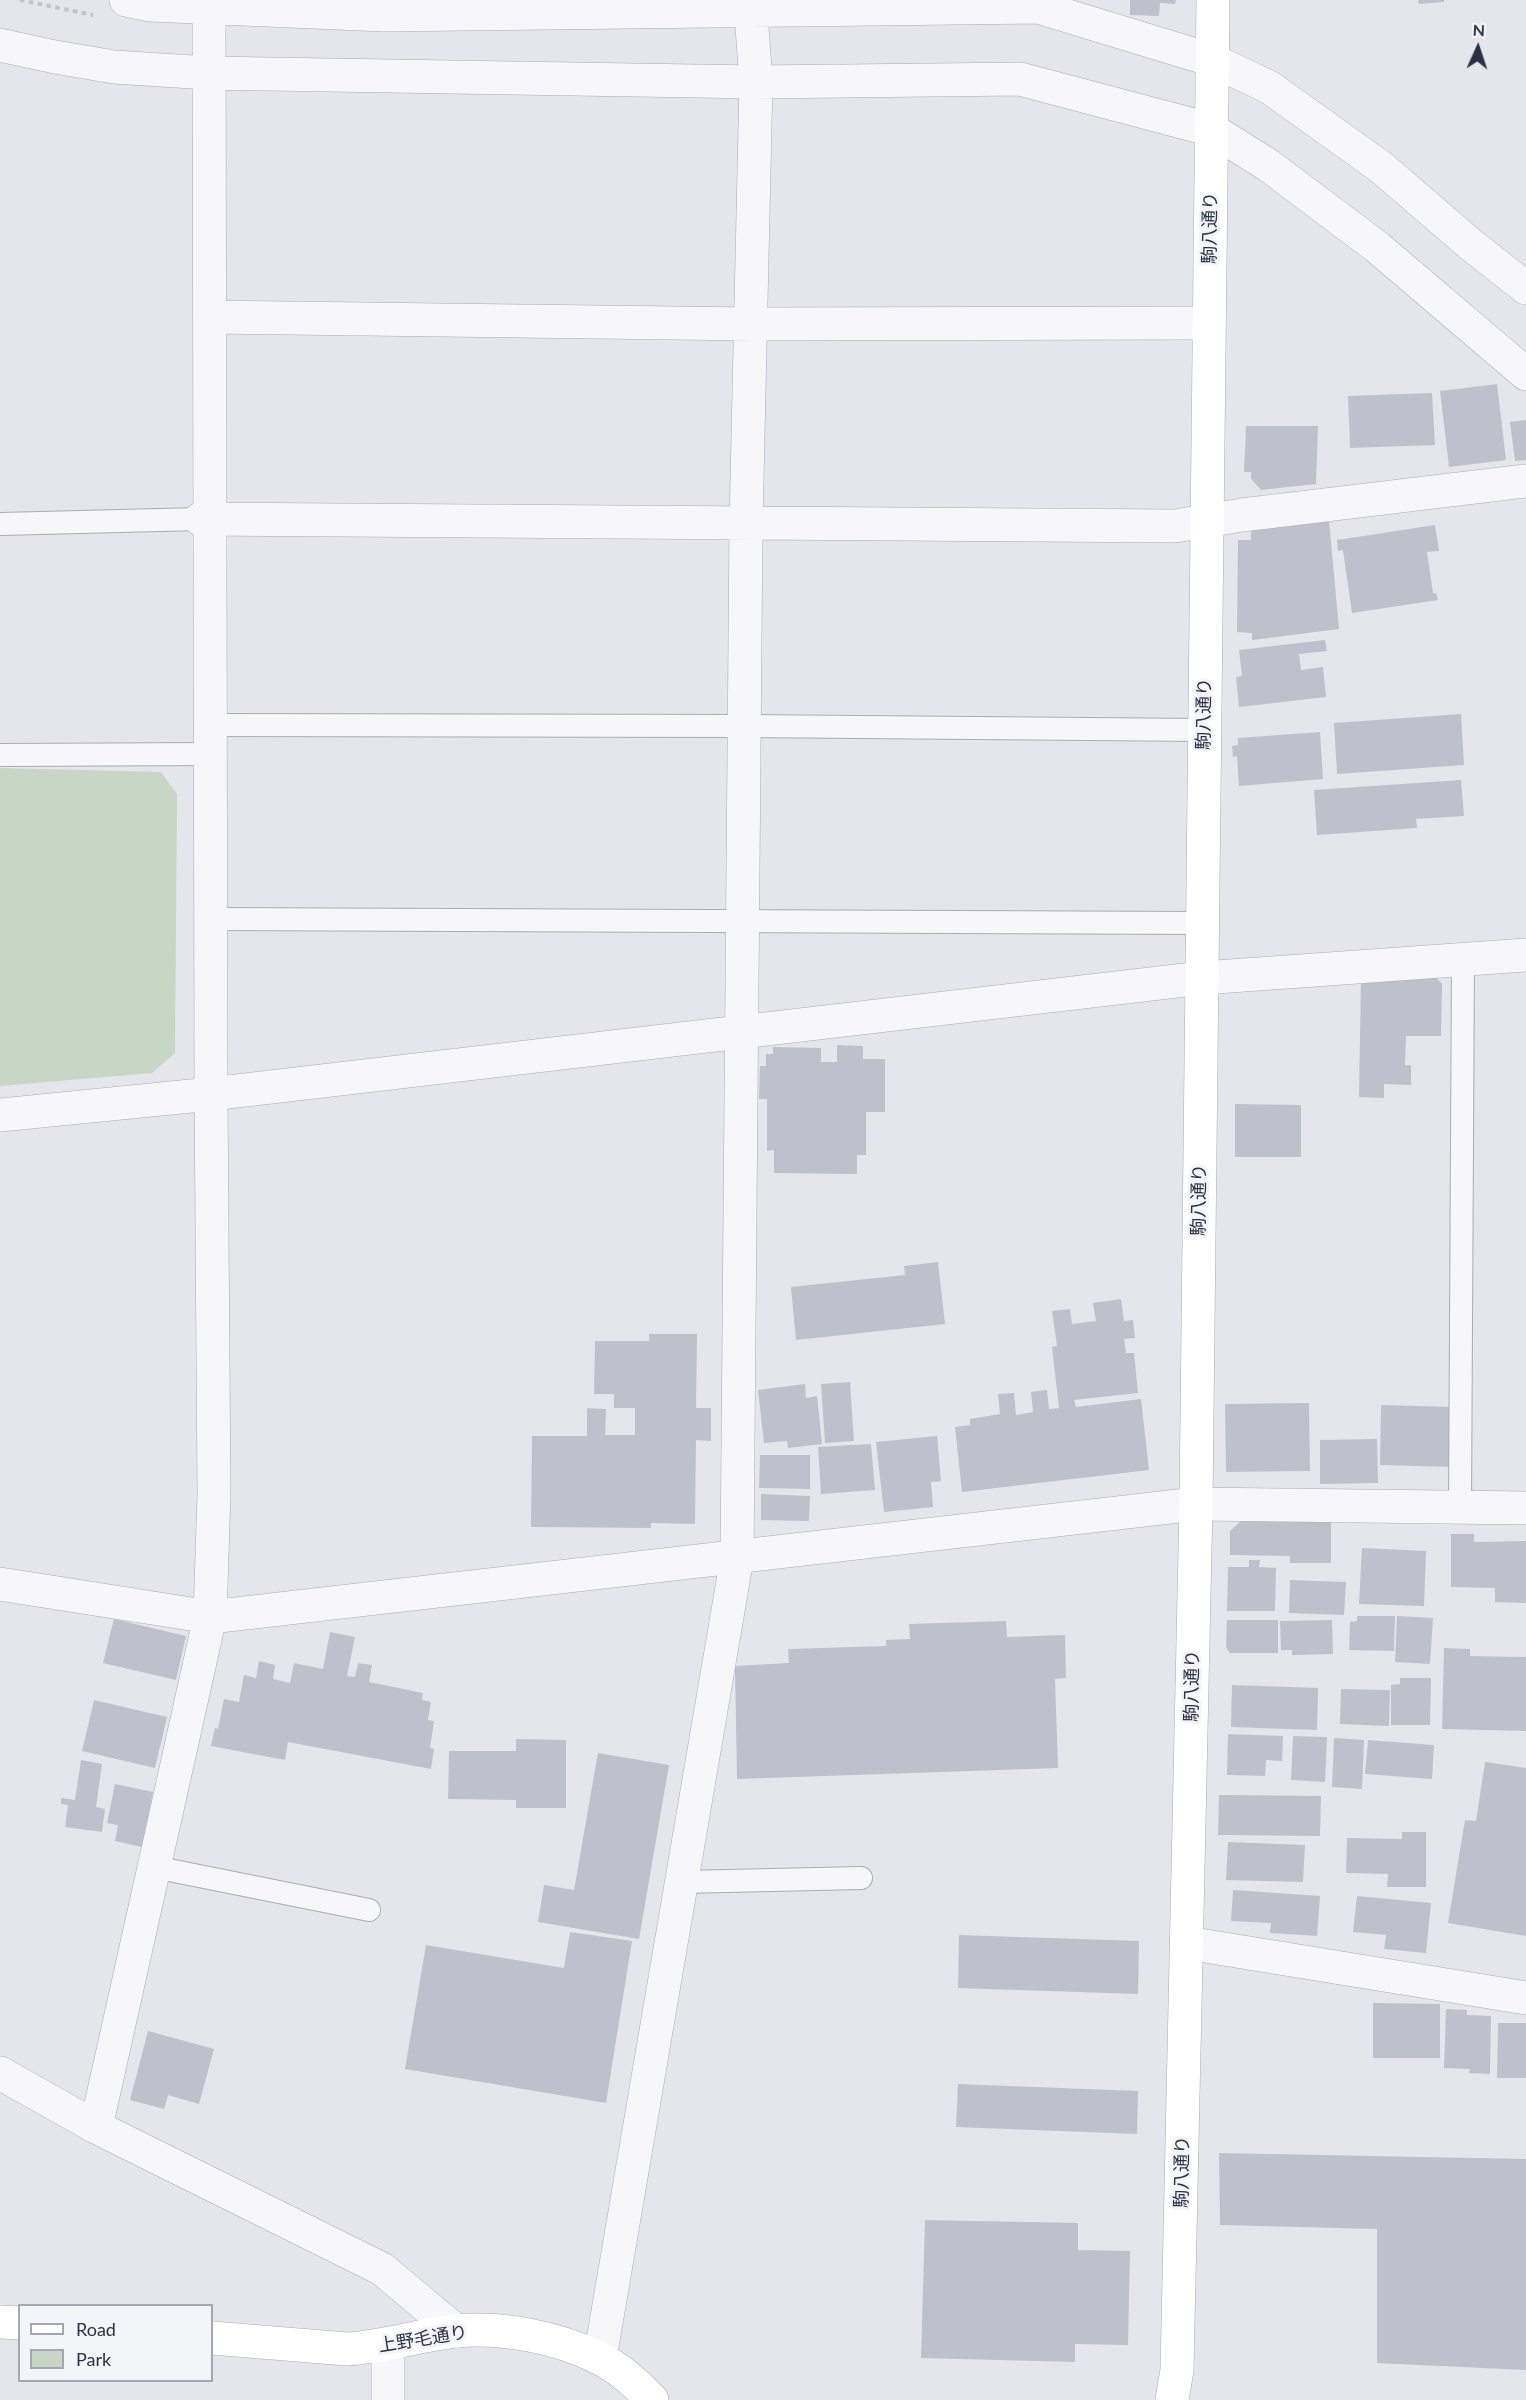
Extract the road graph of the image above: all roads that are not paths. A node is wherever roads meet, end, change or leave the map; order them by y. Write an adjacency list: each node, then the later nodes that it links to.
1 (126, 0): 4 (street)
2 (1213, 0): 6 (street, 駒八通り)
3 (751, 5): 4 (street); 6 (street); 8 (street)
4 (209, 7): 7 (street)
5 (0, 45): 7 (street)
6 (1212, 60): 9 (street, 駒八通り); 10 (street)
7 (208, 73): 8 (street); 11 (street)
8 (756, 82): 9 (street); 13 (street)
9 (1212, 130): 12 (street, 駒八通り); 14 (street)
10 (1526, 288)
11 (210, 317): 13 (street); 16 (street)
12 (1209, 323): 13 (street); 17 (street, 駒八通り)
13 (752, 324): 19 (street)
14 (1526, 374)
15 (1526, 481): 17 (street)
16 (206, 520): 18 (lane); 19 (street); 22 (street)
17 (1206, 521): 19 (street); 21 (street, 駒八通り)
18 (0, 524)
19 (746, 524): 20 (street)
20 (744, 726): 21 (lane); 22 (lane); 25 (street)
21 (1204, 730): 26 (street, 駒八通り)
22 (211, 740): 23 (lane); 24 (street)
23 (0, 755)
24 (211, 919): 25 (lane); 31 (street)
25 (743, 921): 26 (lane); 30 (street)
26 (1202, 923): 29 (street, 駒八通り)
27 (1526, 955): 28 (street)
28 (1463, 960): 29 (street); 34 (lane)
29 (1202, 978): 30 (street); 33 (street, 駒八通り)
30 (742, 1031): 31 (street); 36 (street)
31 (211, 1094): 32 (street); 38 (street)
32 (0, 1115)
33 (1196, 1504): 34 (street); 36 (street); 43 (street, 駒八通り)
34 (1460, 1507): 35 (street)
35 (1526, 1508)
36 (737, 1558): 38 (street); 41 (street)
37 (0, 1584): 38 (street)
38 (210, 1617): 39 (street)
39 (154, 1867): 42 (lane); 46 (street)
40 (861, 1878): 41 (lane)
41 (682, 1882): 52 (street)
42 (369, 1910)
43 (1187, 1943): 44 (street); 55 (street, 駒八通り)
44 (1526, 1998)
45 (0, 2073): 46 (street)
46 (96, 2127): 49 (street)
47 (0, 2322): 48 (street)
48 (18, 2323)
49 (456, 2331): 51 (street, 上野毛通り); 52 (street, 上野毛通り)
50 (213, 2338): 51 (street, 上野毛通り)
51 (388, 2344): 53 (street)
52 (600, 2358): 54 (street, 上野毛通り)
53 (388, 2400)
54 (652, 2400)
55 (1172, 2400)

